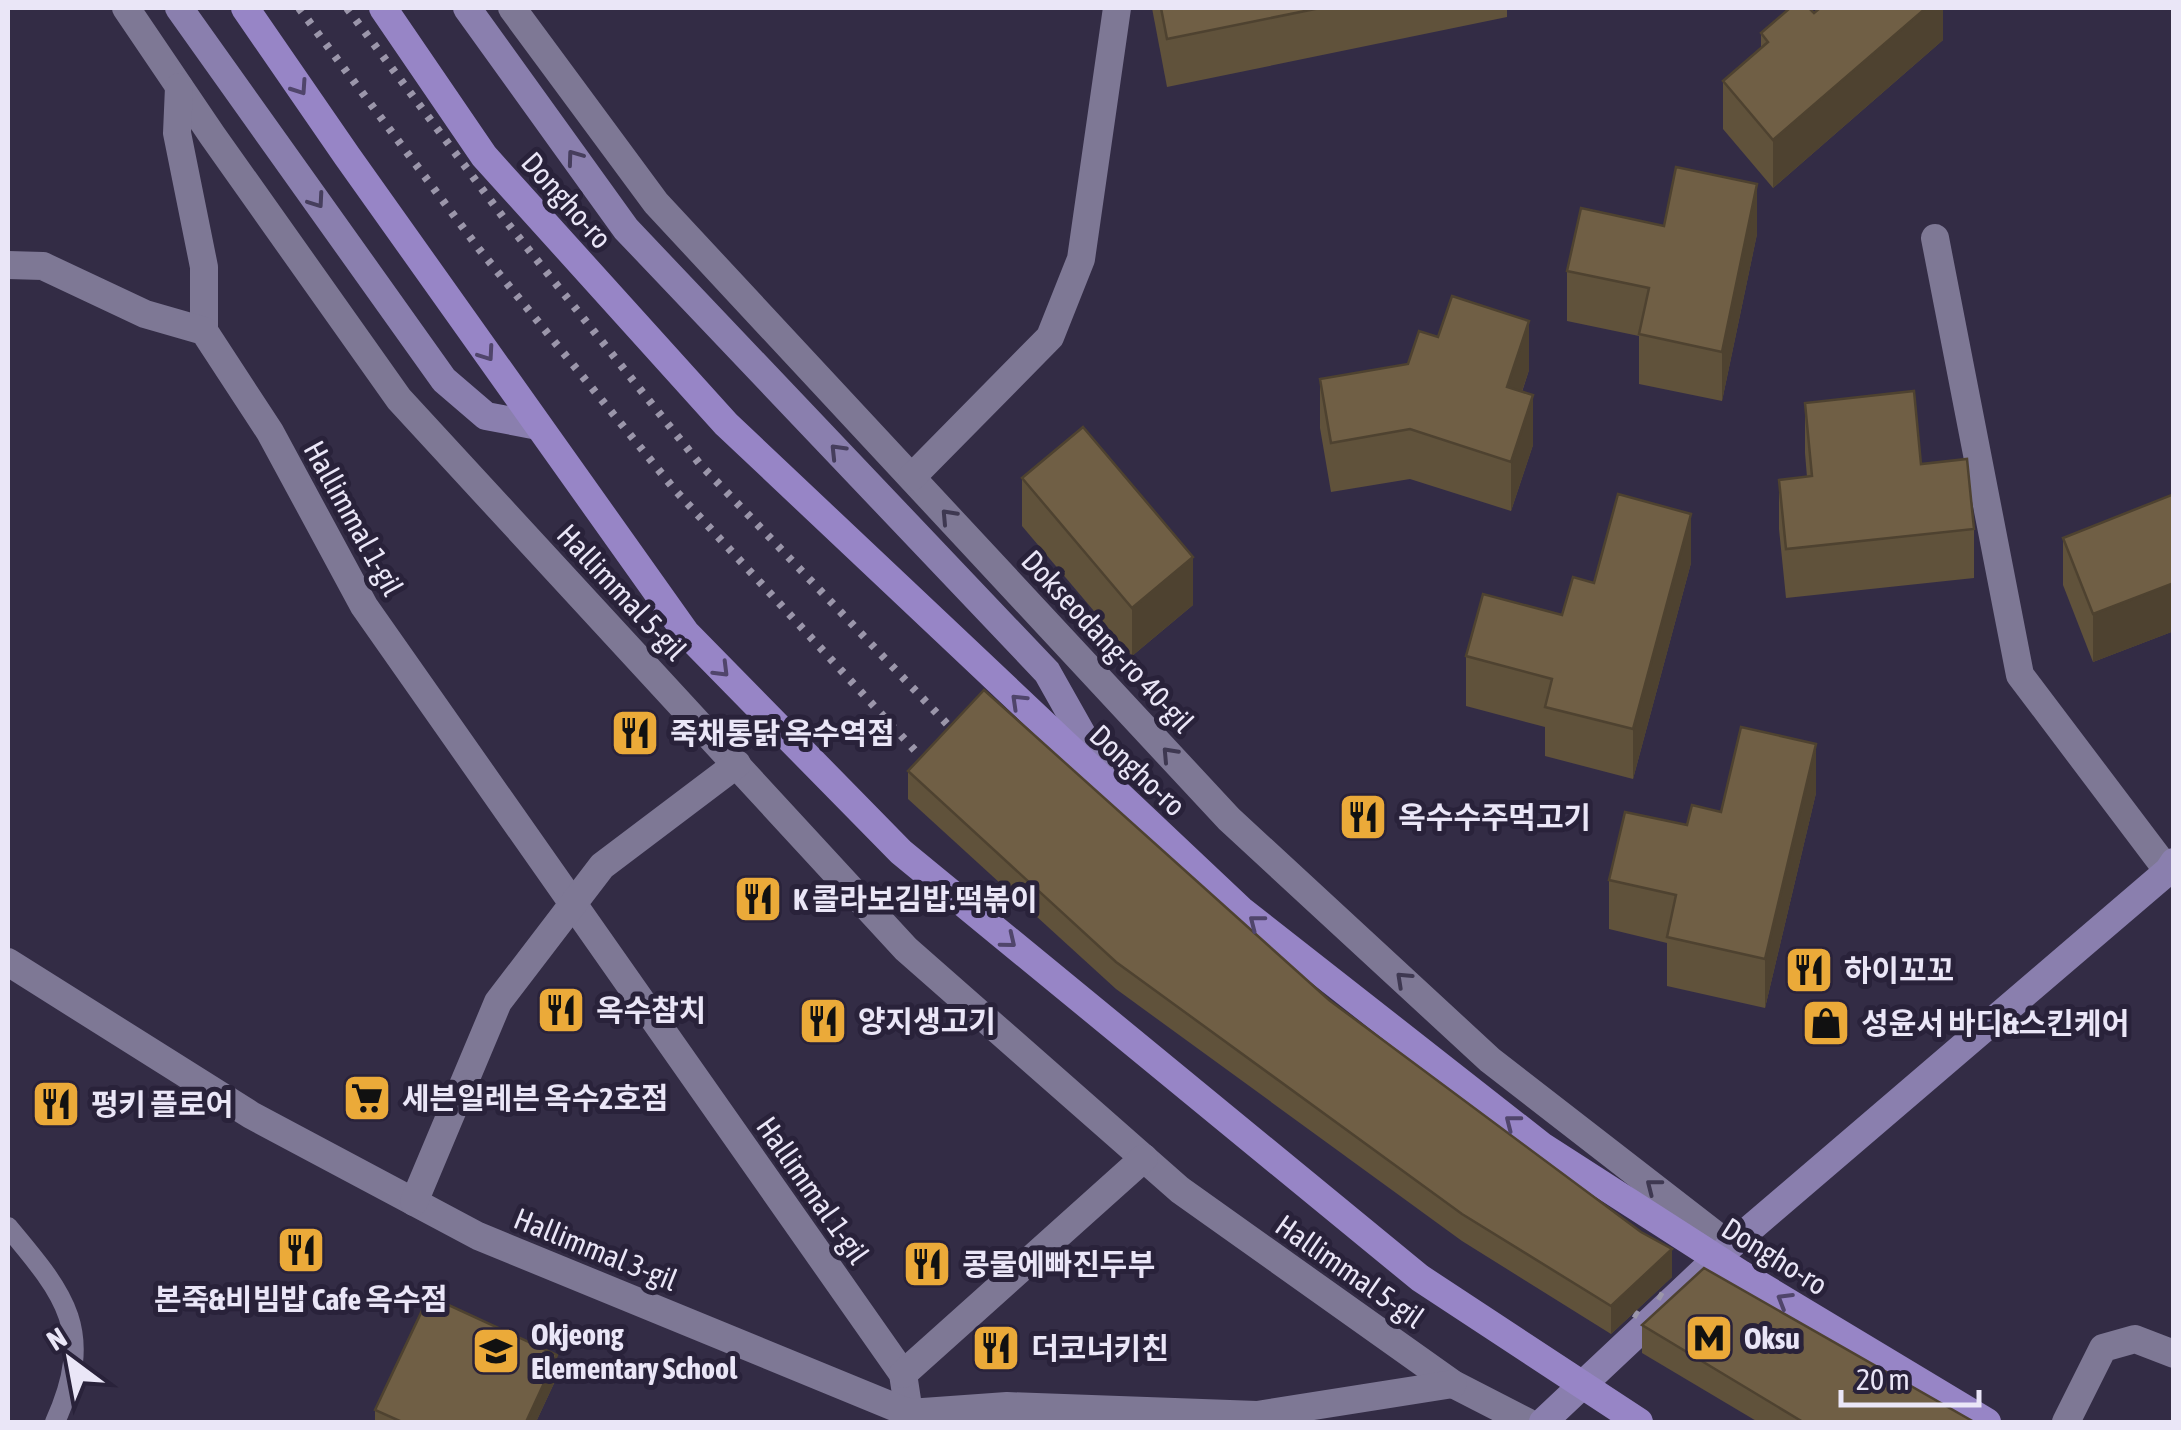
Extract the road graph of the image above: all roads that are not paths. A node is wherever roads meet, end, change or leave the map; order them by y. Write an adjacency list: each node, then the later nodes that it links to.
1 (126, 8): 8 (street, Hallimmal 5-gil)
2 (180, 8): 12 (main road, one-way to 12)
3 (245, 8): 12 (main road, one-way to 12)
4 (382, 8): 15 (main road, Dongho-ro, one-way to 4)
5 (467, 8): 15 (main road, one-way to 5)
6 (512, 8): 13 (street, Dokseodang-ro 40-gil)
7 (1117, 8): 13 (street)
8 (180, 87): 11 (street); 14 (street, Hallimmal 5-gil)
9 (1935, 238): 16 (street)
10 (8, 265): 11 (street)
11 (204, 331): 17 (street, Hallimmal 1-gil)
12 (538, 426): 30 (main road, one-way to 30)
13 (912, 477): 22 (street, Dokseodang-ro 40-gil, one-way to 13)
14 (737, 764): 17 (street); 19 (street, Hallimmal 5-gil)
15 (1118, 796): 31 (main road, Dongho-ro, one-way to 15)
16 (2172, 867): 22 (main road)
17 (572, 904): 20 (street); 24 (street, Hallimmal 1-gil)
18 (8, 962): 20 (street, Hallimmal 3-gil)
19 (1144, 1158): 24 (street); 25 (street, Hallimmal 5-gil)
20 (414, 1202): 26 (street, Hallimmal 3-gil)
21 (8, 1226): 27 (lane)
22 (1730, 1246): 29 (main road)
23 (2174, 1354): 32 (street)
24 (903, 1374): 26 (street, Hallimmal 1-gil)
25 (1454, 1384): 26 (street, Hallimmal 3-gil); 28 (street, Hallimmal 5-gil)
26 (912, 1418)
27 (55, 1422)
28 (1527, 1422)
29 (1544, 1422)
30 (1638, 1422)
31 (1988, 1422)
32 (2066, 1422)

